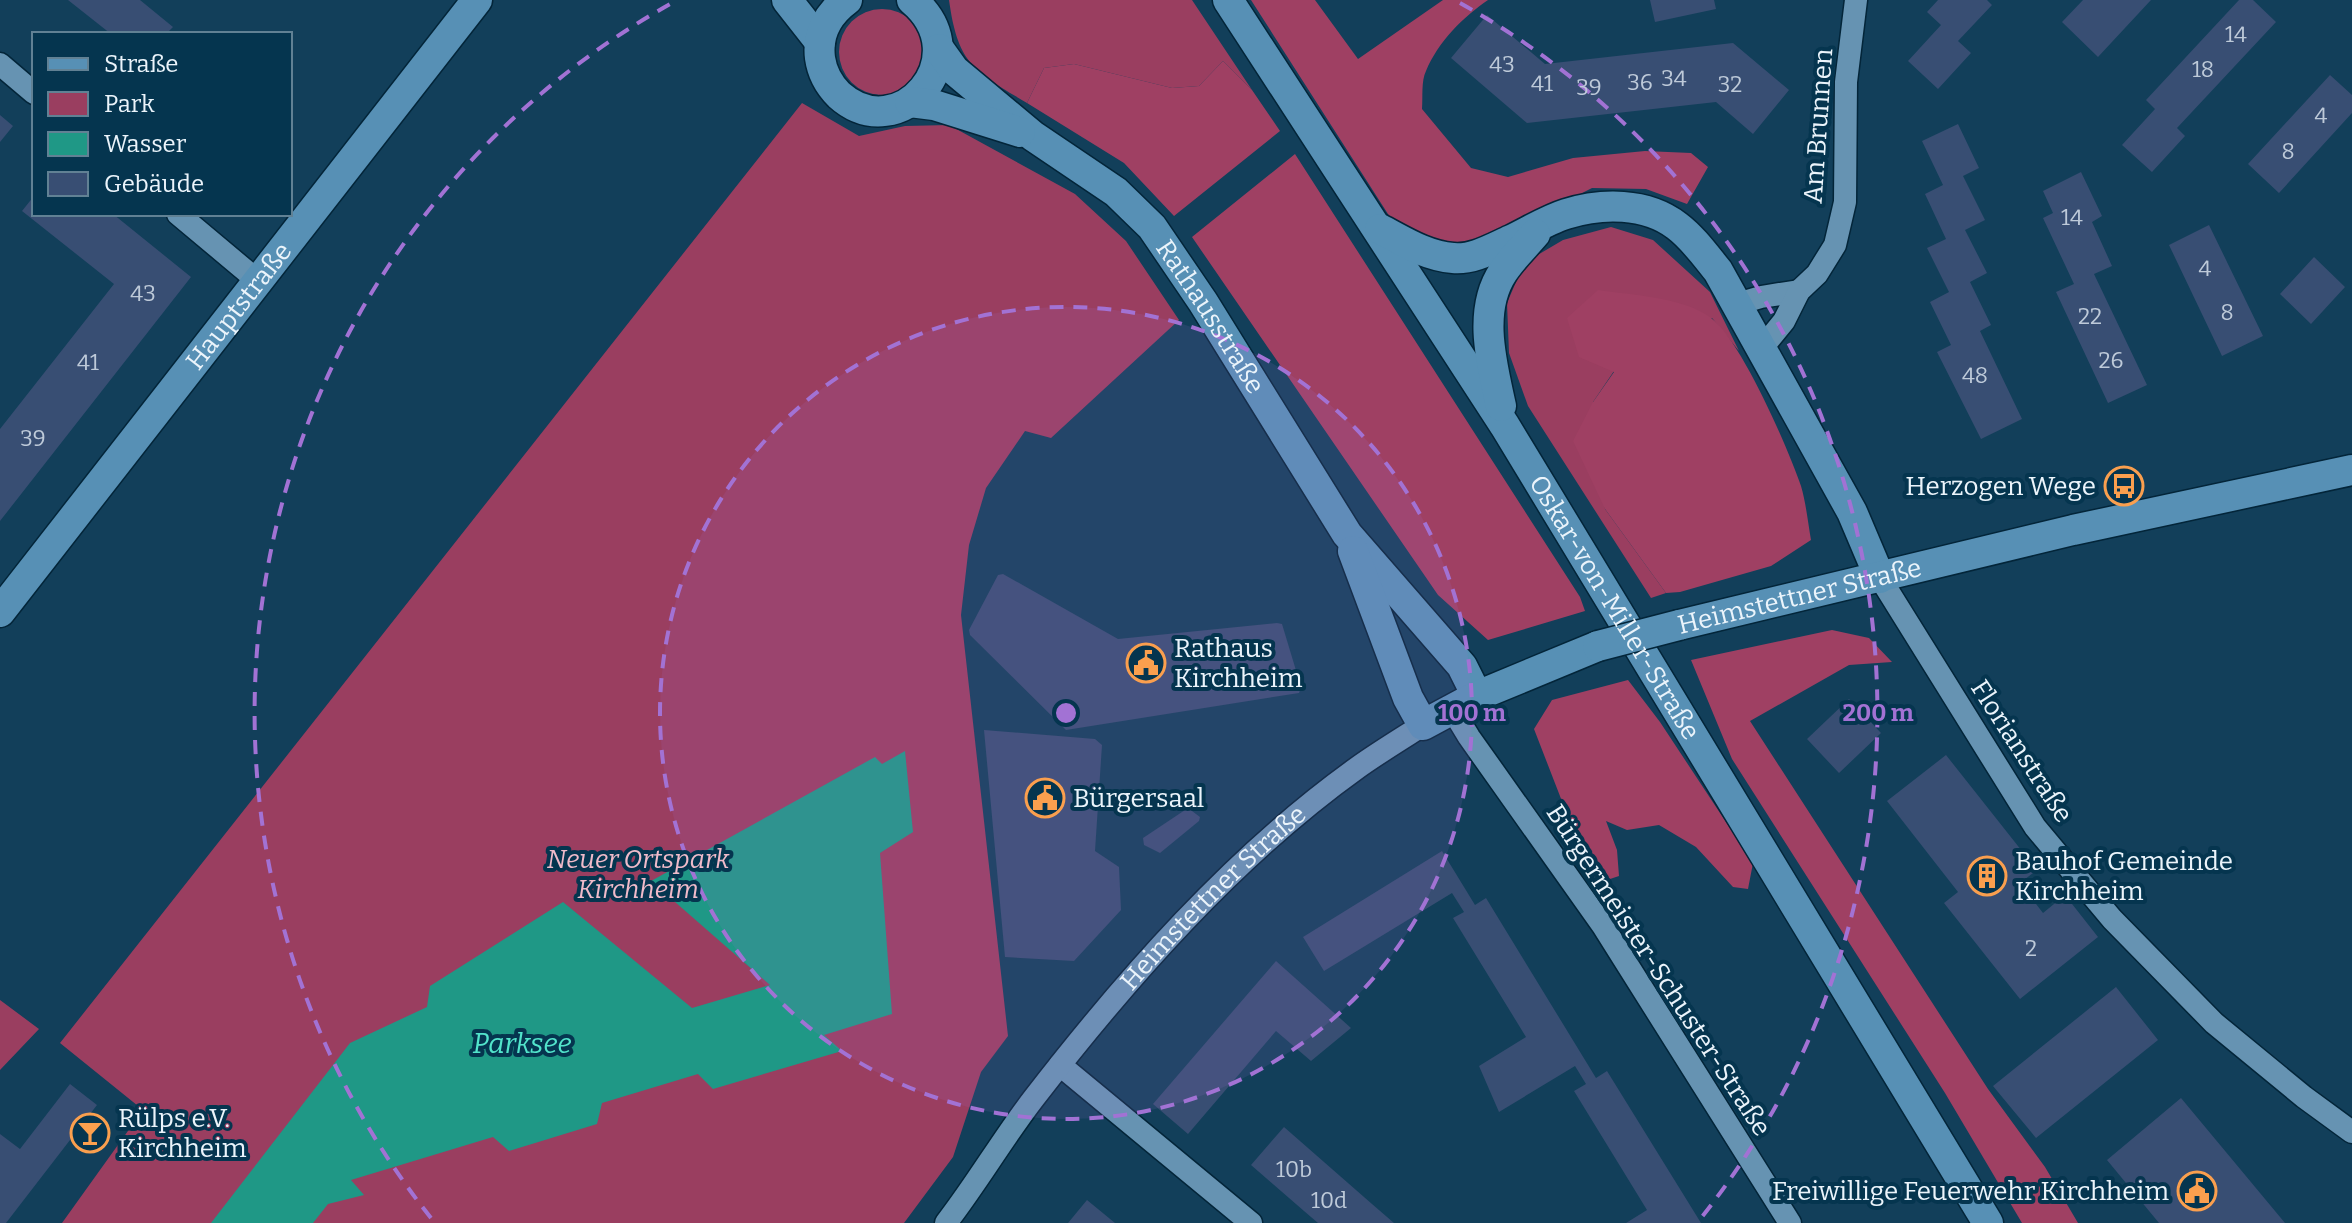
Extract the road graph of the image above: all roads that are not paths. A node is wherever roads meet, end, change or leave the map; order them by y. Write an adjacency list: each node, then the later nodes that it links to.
1 (477, 0): 16 (street, Hauptstraße)
2 (787, 0): 8 (street)
3 (847, 0): 8 (street)
4 (912, 0): 7 (street, Rathausstraße)
5 (1228, 0): 15 (street, Oskar-von-Miller-Straße)
6 (1856, 0): 17 (street, Am Brunnen)
7 (936, 25): 11 (street); 12 (street, Rathausstraße)
8 (820, 42): 11 (street)
9 (0, 64): 10 (street)
10 (32, 91)
11 (910, 102): 12 (street, Rathausstraße)
12 (1033, 136): 22 (street, Rathausstraße)
13 (180, 216): 16 (street)
14 (1541, 226): 15 (street); 18 (street); 20 (street)
15 (1378, 228): 20 (street, Oskar-von-Miller-Straße)
16 (258, 281): 24 (street, Hauptstraße)
17 (1799, 291): 18 (street); 19 (street, Am Brunnen)
18 (1737, 304): 19 (street)
19 (1762, 348): 23 (street)
20 (1505, 426): 32 (street, Oskar-von-Miller-Straße)
21 (2352, 470): 23 (street, Heimstettner Straße)
22 (1347, 534): 25 (street, Rathausstraße); 26 (street, Rathausstraße)
23 (1880, 578): 25 (street, Heimstettner Straße, bridge); 28 (street, Florianstraße)
24 (0, 612)
25 (1465, 702): 26 (street, Heimstettner Straße); 31 (street, Bürgermeister-Schuster-Straße)
26 (1423, 725): 27 (street, Heimstettner Straße)
27 (1060, 1065): 29 (street, Heimstettner Straße); 30 (street)
28 (2352, 1132)
29 (946, 1223)
30 (1251, 1223)
31 (1790, 1223)
32 (1988, 1223)

